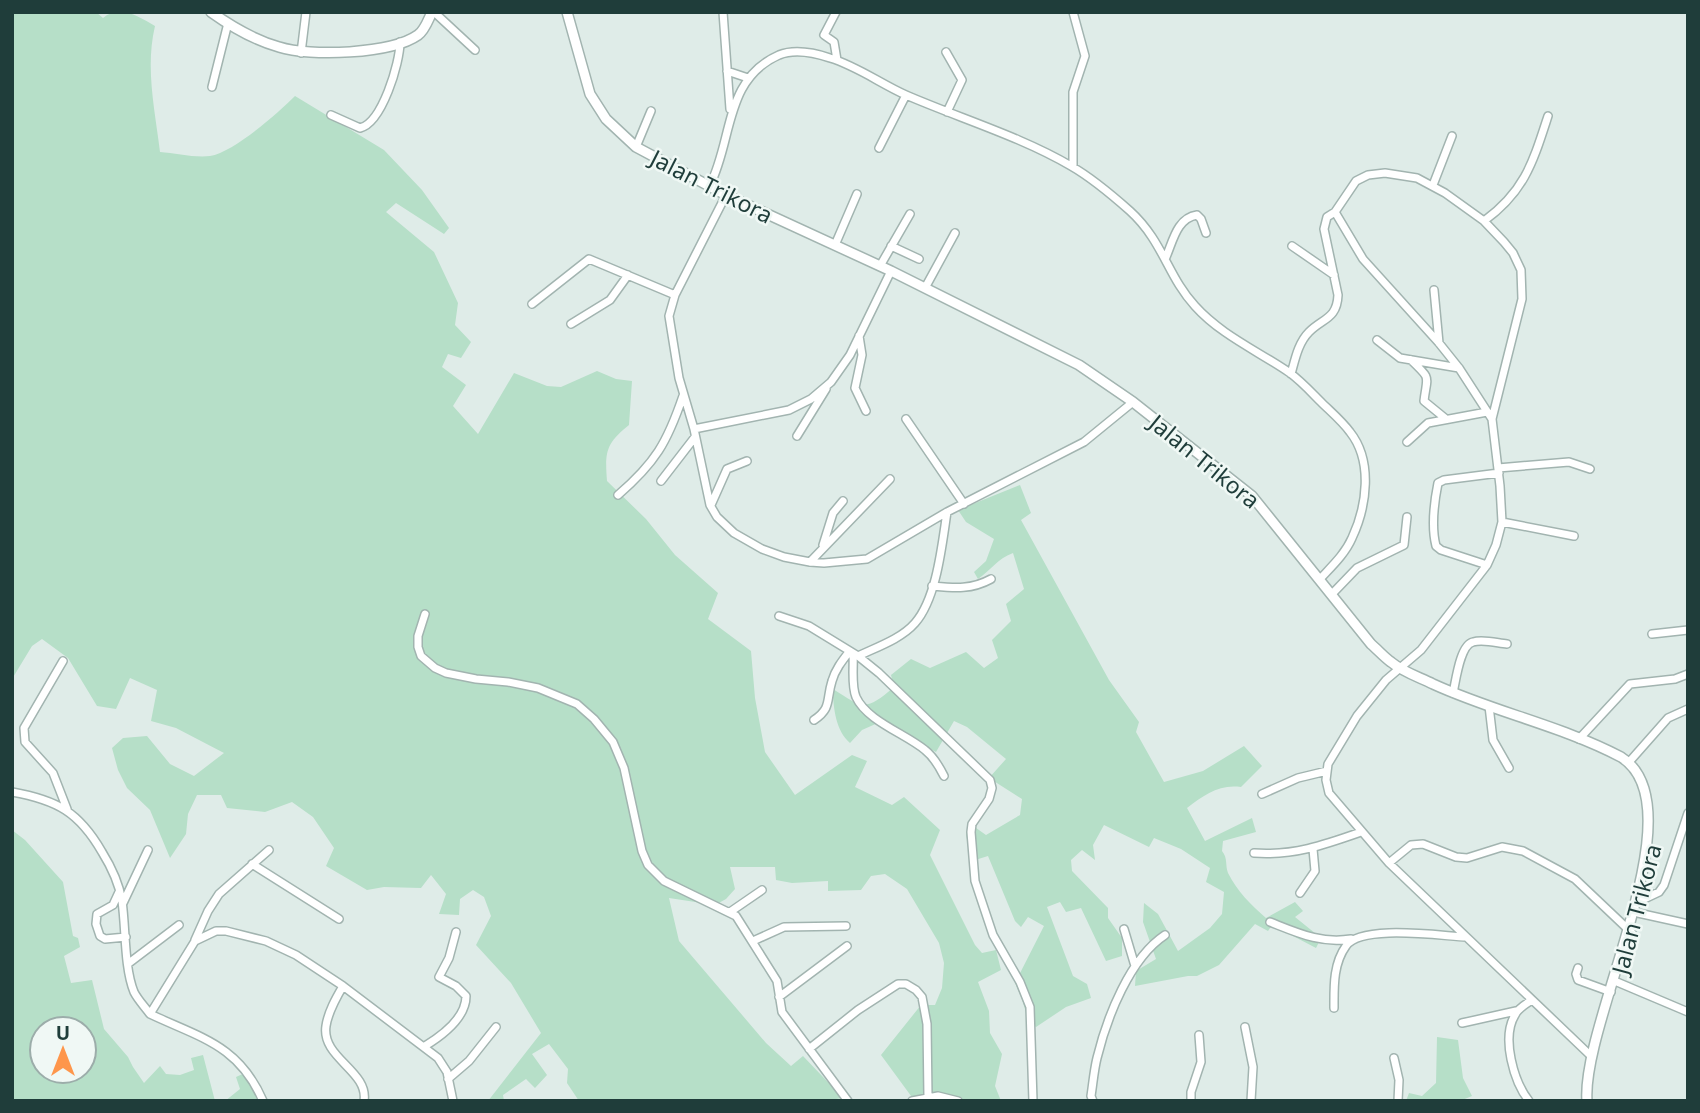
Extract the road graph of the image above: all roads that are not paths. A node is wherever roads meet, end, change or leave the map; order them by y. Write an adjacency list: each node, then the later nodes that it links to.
1 (306, 12): 12 (street)
2 (433, 12): 9 (street); 10 (street)
3 (567, 12): 24 (street, Jalan Trikora)
4 (723, 12): 14 (street)
5 (836, 12): 13 (street)
6 (1073, 12): 26 (street)
7 (213, 13): 8 (street)
8 (228, 23): 12 (street); 16 (street)
9 (400, 42): 12 (street); 21 (street)
10 (475, 50)
11 (946, 52): 19 (street)
12 (301, 53)
13 (837, 60): 15 (street); 17 (street)
14 (727, 71): 15 (street); 20 (street)
15 (748, 78): 20 (street)
16 (212, 87)
17 (906, 95): 19 (street); 25 (street)
18 (651, 111): 24 (street)
19 (947, 112): 26 (street)
20 (731, 113): 28 (street)
21 (331, 115)
22 (1548, 116): 33 (street)
23 (1452, 136): 27 (street)
24 (636, 147): 28 (street, Jalan Trikora)
25 (879, 148)
26 (1073, 167): 39 (street)
27 (1433, 184): 31 (street); 33 (street)
28 (710, 186): 30 (street, Jalan Trikora)
29 (857, 194): 36 (street)
30 (726, 195): 36 (street, Jalan Trikora); 47 (street)
31 (1335, 212): 44 (street); 52 (street)
32 (909, 214): 37 (street)
33 (1484, 221): 60 (street)
34 (955, 233): 45 (street)
35 (1206, 233): 39 (street)
36 (835, 245): 41 (street, Jalan Trikora)
37 (891, 246): 40 (street); 41 (street)
38 (1292, 246): 44 (street)
39 (1166, 257): 55 (street)
40 (919, 259)
41 (880, 266): 42 (street, Jalan Trikora)
42 (891, 271): 45 (street, Jalan Trikora); 50 (street)
43 (628, 275): 47 (street); 48 (street); 49 (street)
44 (1335, 275): 55 (street)
45 (925, 288): 58 (street, Jalan Trikora)
46 (1434, 290): 52 (street)
47 (675, 295): 57 (street)
48 (532, 304)
49 (571, 324)
50 (859, 335): 56 (street); 59 (street)
51 (1377, 340): 53 (street)
52 (1439, 343): 54 (street)
53 (1410, 360): 54 (street); 62 (street)
54 (1459, 368): 60 (street)
55 (1291, 374): 83 (street)
56 (831, 382): 63 (street); 64 (street)
57 (683, 396): 63 (street); 71 (street)
58 (1133, 402): 73 (street); 83 (street, Jalan Trikora)
59 (866, 411)
60 (1490, 415): 62 (street); 68 (street)
61 (906, 419): 73 (street)
62 (1446, 419): 65 (street)
63 (694, 433): 70 (street); 74 (street)
64 (797, 436)
65 (1407, 442)
66 (747, 461): 74 (street)
67 (1590, 469): 68 (street)
68 (1498, 471): 77 (street); 81 (street)
69 (890, 479): 79 (street)
70 (661, 481)
71 (618, 495)
72 (844, 501): 79 (street)
73 (964, 503): 75 (street)
74 (710, 505): 80 (street)
75 (947, 512): 80 (street); 84 (street)
76 (1406, 517): 85 (street)
77 (1502, 522): 78 (street); 81 (street)
78 (1574, 536)
79 (823, 546): 80 (street)
80 (810, 562)
81 (1487, 565): 93 (street)
82 (991, 579): 84 (street)
83 (1320, 579): 85 (street, Jalan Trikora)
84 (932, 586): 91 (street)
85 (1332, 594): 93 (street, Jalan Trikora)
86 (425, 614): 120 (street)
87 (779, 617): 91 (street)
88 (1688, 630): 89 (street)
89 (1652, 634)
90 (1507, 644): 95 (street)
91 (853, 654): 98 (street); 103 (street); 166 (street)
92 (63, 661): 106 (street)
93 (1401, 669): 95 (street, Jalan Trikora); 102 (street)
94 (1688, 674): 99 (street)
95 (1452, 693): 96 (street, Jalan Trikora)
96 (1489, 706): 99 (street, Jalan Trikora); 101 (street)
97 (1688, 709): 100 (street)
98 (814, 720)
99 (1579, 739): 100 (street, Jalan Trikora)
100 (1629, 761): 118 (street, Jalan Trikora)
101 (1509, 768)
102 (1327, 771): 105 (street); 108 (street)
103 (944, 776)
104 (12, 792): 106 (street)
105 (1262, 794)
106 (67, 810): 115 (street)
107 (1688, 813): 118 (street)
108 (1361, 831): 109 (street); 113 (street)
109 (1313, 849): 112 (street); 117 (street)
110 (148, 850): 119 (street)
111 (269, 850): 114 (street)
112 (1254, 853)
113 (1389, 863): 129 (street); 132 (street)
114 (253, 864): 122 (street); 134 (street)
115 (120, 889): 119 (street); 131 (street)
116 (762, 890): 120 (street)
117 (1300, 893)
118 (1642, 900): 121 (street, Jalan Trikora)
119 (122, 904): 131 (street)
120 (730, 912): 135 (street)
121 (1638, 913): 124 (street); 129 (street, Jalan Trikora)
122 (338, 919)
123 (1270, 922): 133 (street)
124 (1688, 924)
125 (179, 925): 137 (street)
126 (846, 926): 135 (street)
127 (1124, 929): 138 (street)
128 (456, 932): 153 (street)
129 (1632, 933): 140 (street, Jalan Trikora)
130 (1165, 934): 138 (street)
131 (126, 937): 137 (street)
132 (1467, 937): 133 (street); 144 (street)
133 (1352, 939): 145 (street)
134 (195, 941): 141 (street); 148 (street)
135 (753, 941): 143 (street)
136 (847, 946): 143 (street)
137 (129, 963): 148 (street)
138 (1135, 966): 167 (street)
139 (1578, 968): 142 (street)
140 (1617, 982): 142 (street, Jalan Trikora); 147 (street)
141 (343, 986): 153 (street); 161 (street)
142 (1613, 993): 155 (street, Jalan Trikora)
143 (779, 997): 154 (street)
144 (1532, 1000): 146 (street); 155 (street)
145 (1334, 1008)
146 (1516, 1011): 149 (street); 171 (street)
147 (1688, 1012)
148 (150, 1014): 160 (street)
149 (1462, 1023)
150 (496, 1027): 157 (street)
151 (1245, 1027): 169 (street)
152 (1199, 1035): 168 (street)
153 (425, 1046): 157 (street)
154 (809, 1049): 158 (street); 163 (street)
155 (1591, 1056): 172 (street, Jalan Trikora)
156 (1394, 1058): 170 (street)
157 (448, 1079): 159 (street)
158 (928, 1097): 164 (street); 165 (street)
159 (453, 1098): 162 (street)
160 (263, 1101)
161 (364, 1101)
162 (442, 1101)
163 (848, 1101)
164 (912, 1101)
165 (958, 1101)
166 (1033, 1101)
167 (1093, 1101)
168 (1191, 1101)
169 (1251, 1101)
170 (1398, 1101)
171 (1530, 1101)
172 (1587, 1101)

